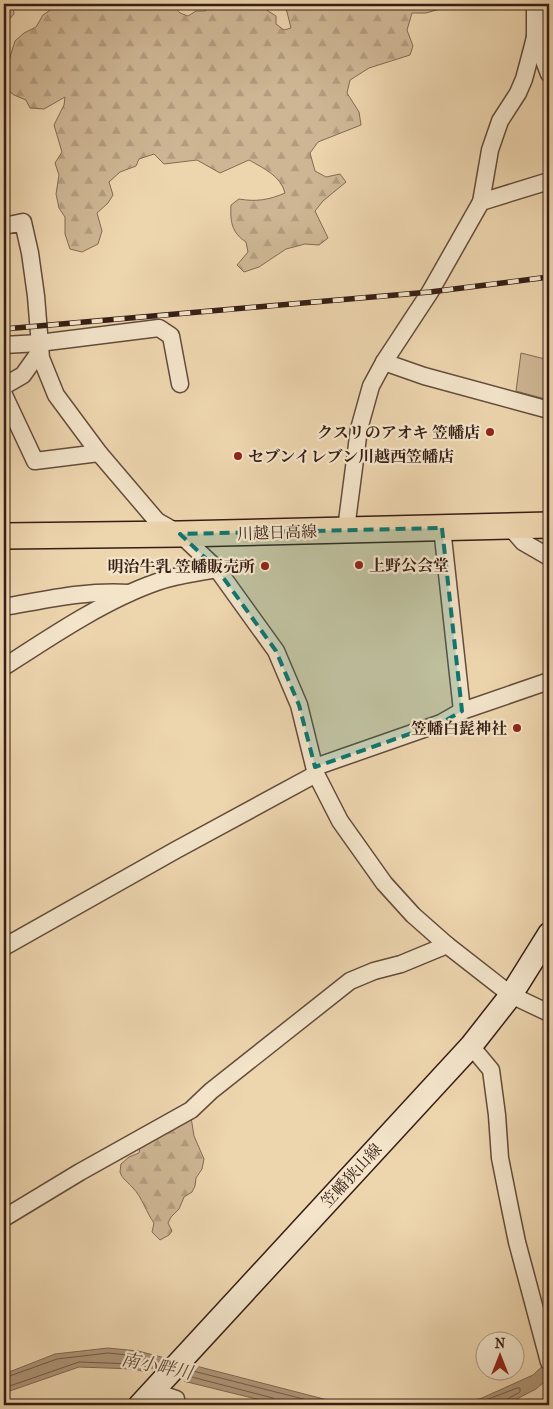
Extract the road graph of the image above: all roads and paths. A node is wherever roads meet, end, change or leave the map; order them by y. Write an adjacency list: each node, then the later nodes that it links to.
1 (535, 4): 2 (street)
2 (534, 37): 3 (street); 5 (street)
3 (549, 74)
4 (549, 181): 5 (street)
5 (481, 202): 9 (street)
6 (4, 226): 8 (street)
7 (4, 345): 8 (street)
8 (40, 347): 10 (street); 11 (street); 14 (street)
9 (384, 362): 13 (street); 18 (street)
10 (180, 384)
11 (4, 386)
12 (4, 395): 14 (street)
13 (549, 410)
14 (99, 453): 19 (street)
15 (549, 525): 16 (main road, 川越日高線)
16 (509, 526): 17 (main road, 川越日高線); 21 (street)
17 (442, 528): 18 (main road, 川越日高線); 27 (street)
18 (346, 530): 19 (main road, 川越日高線)
19 (180, 534): 20 (main road, 川越日高線); 22 (street)
20 (4, 536)
21 (549, 557)
22 (217, 569): 23 (street); 28 (street)
23 (129, 593): 24 (street); 25 (street)
24 (4, 607)
25 (4, 667)
26 (549, 681): 27 (street)
27 (462, 710): 28 (street)
28 (316, 771): 30 (street); 31 (street)
29 (549, 934): 32 (main road, 笠幡狭山線)
30 (447, 945): 32 (street); 35 (street)
31 (4, 947)
32 (511, 995): 33 (street); 34 (main road, 笠幡狭山線)
33 (549, 1013)
34 (471, 1046): 36 (street); 37 (main road, 笠幡狭山線)
35 (4, 1218)
36 (549, 1362)
37 (150, 1394): 38 (street)
38 (177, 1405)

